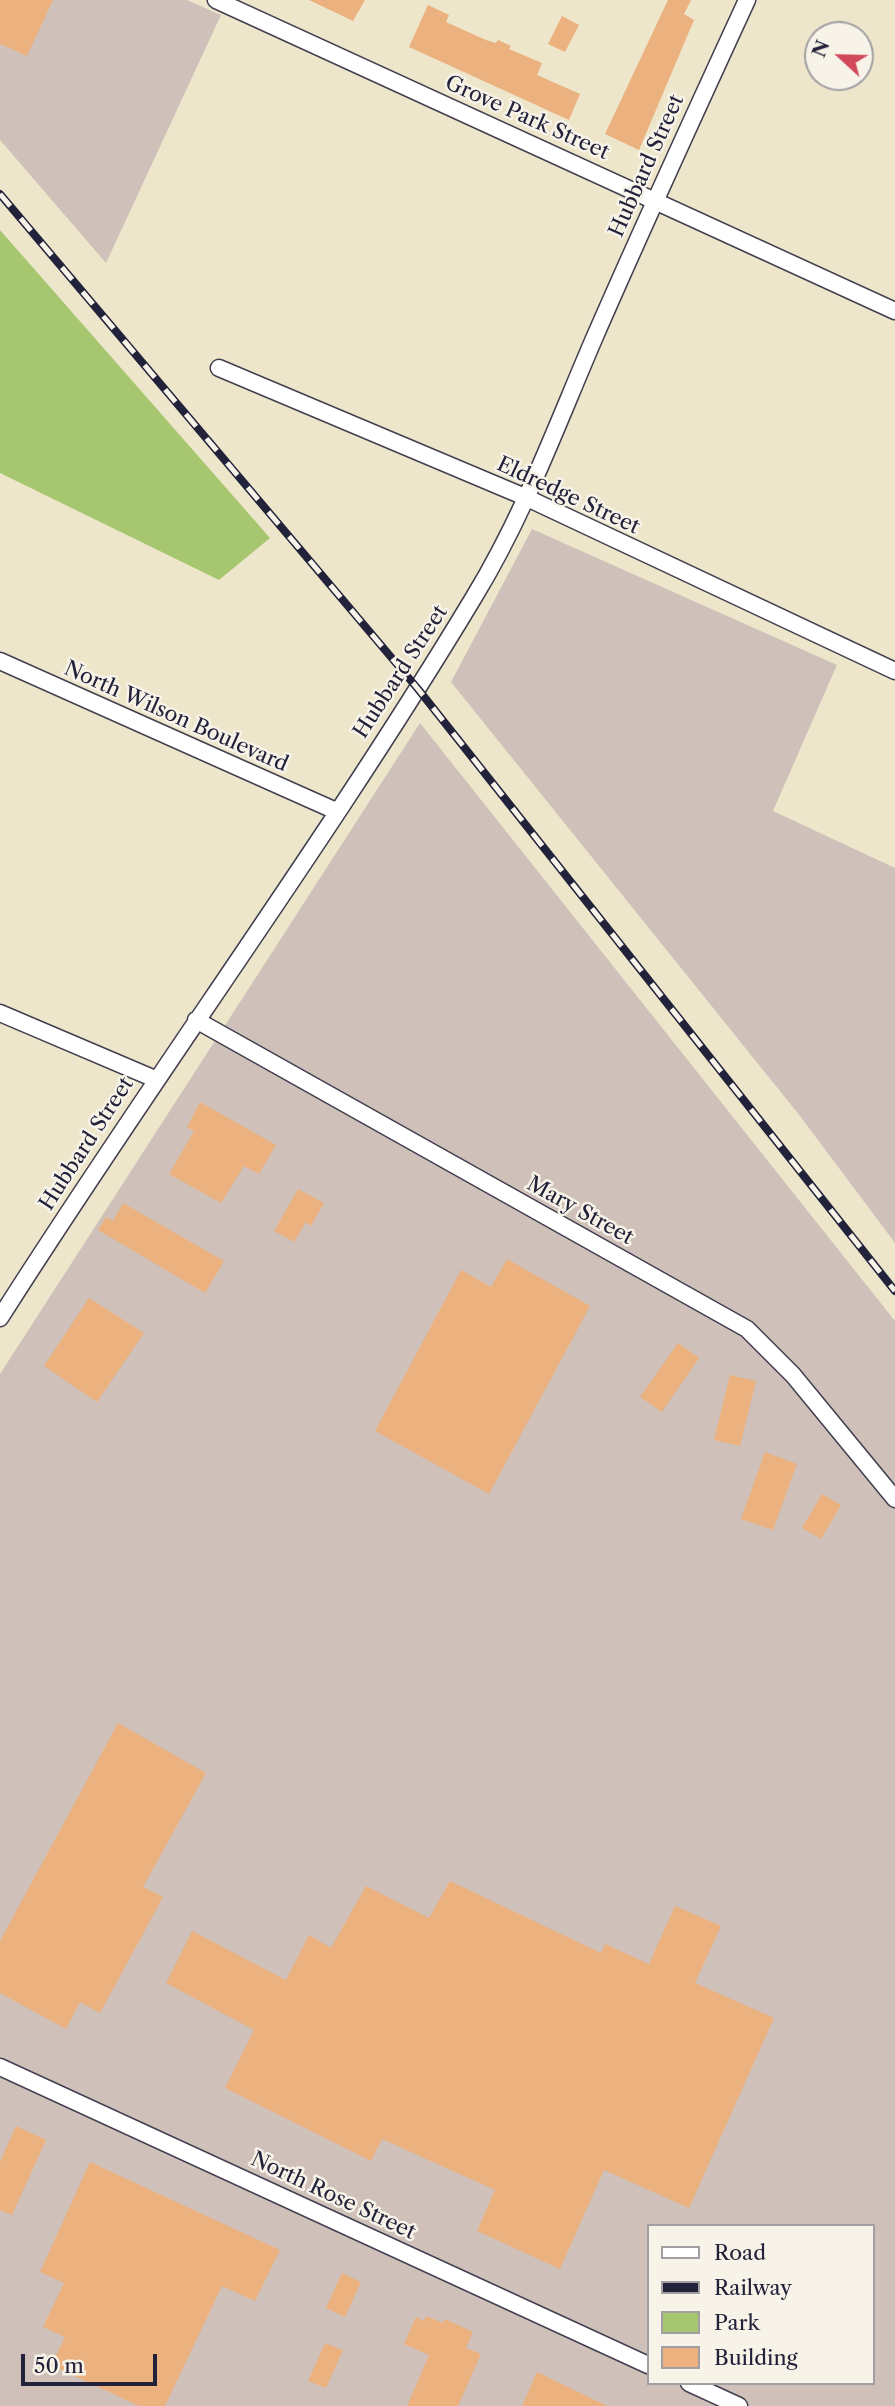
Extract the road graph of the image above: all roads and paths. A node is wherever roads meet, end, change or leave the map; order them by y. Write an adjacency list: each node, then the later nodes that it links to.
1 (216, 0): 3 (street, Grove Park Street)
2 (747, 0): 3 (street, Hubbard Street)
3 (654, 199): 4 (street, Grove Park Street); 6 (street, Hubbard Street)
4 (895, 311)
5 (219, 368): 6 (street, Eldredge Street)
6 (525, 497): 8 (street, Eldredge Street); 9 (street, Hubbard Street)
7 (0, 661): 9 (street, North Wilson Boulevard)
8 (895, 671)
9 (336, 811): 11 (street, Hubbard Street)
10 (0, 1013): 12 (street)
11 (196, 1020): 12 (street, Hubbard Street); 14 (street, Mary Street)
12 (155, 1079): 13 (street, Hubbard Street)
13 (0, 1318)
14 (895, 1499)
15 (0, 2067): 16 (street, North Rose Street)
16 (646, 2363)
17 (693, 2385): 18 (street)
18 (738, 2406)

